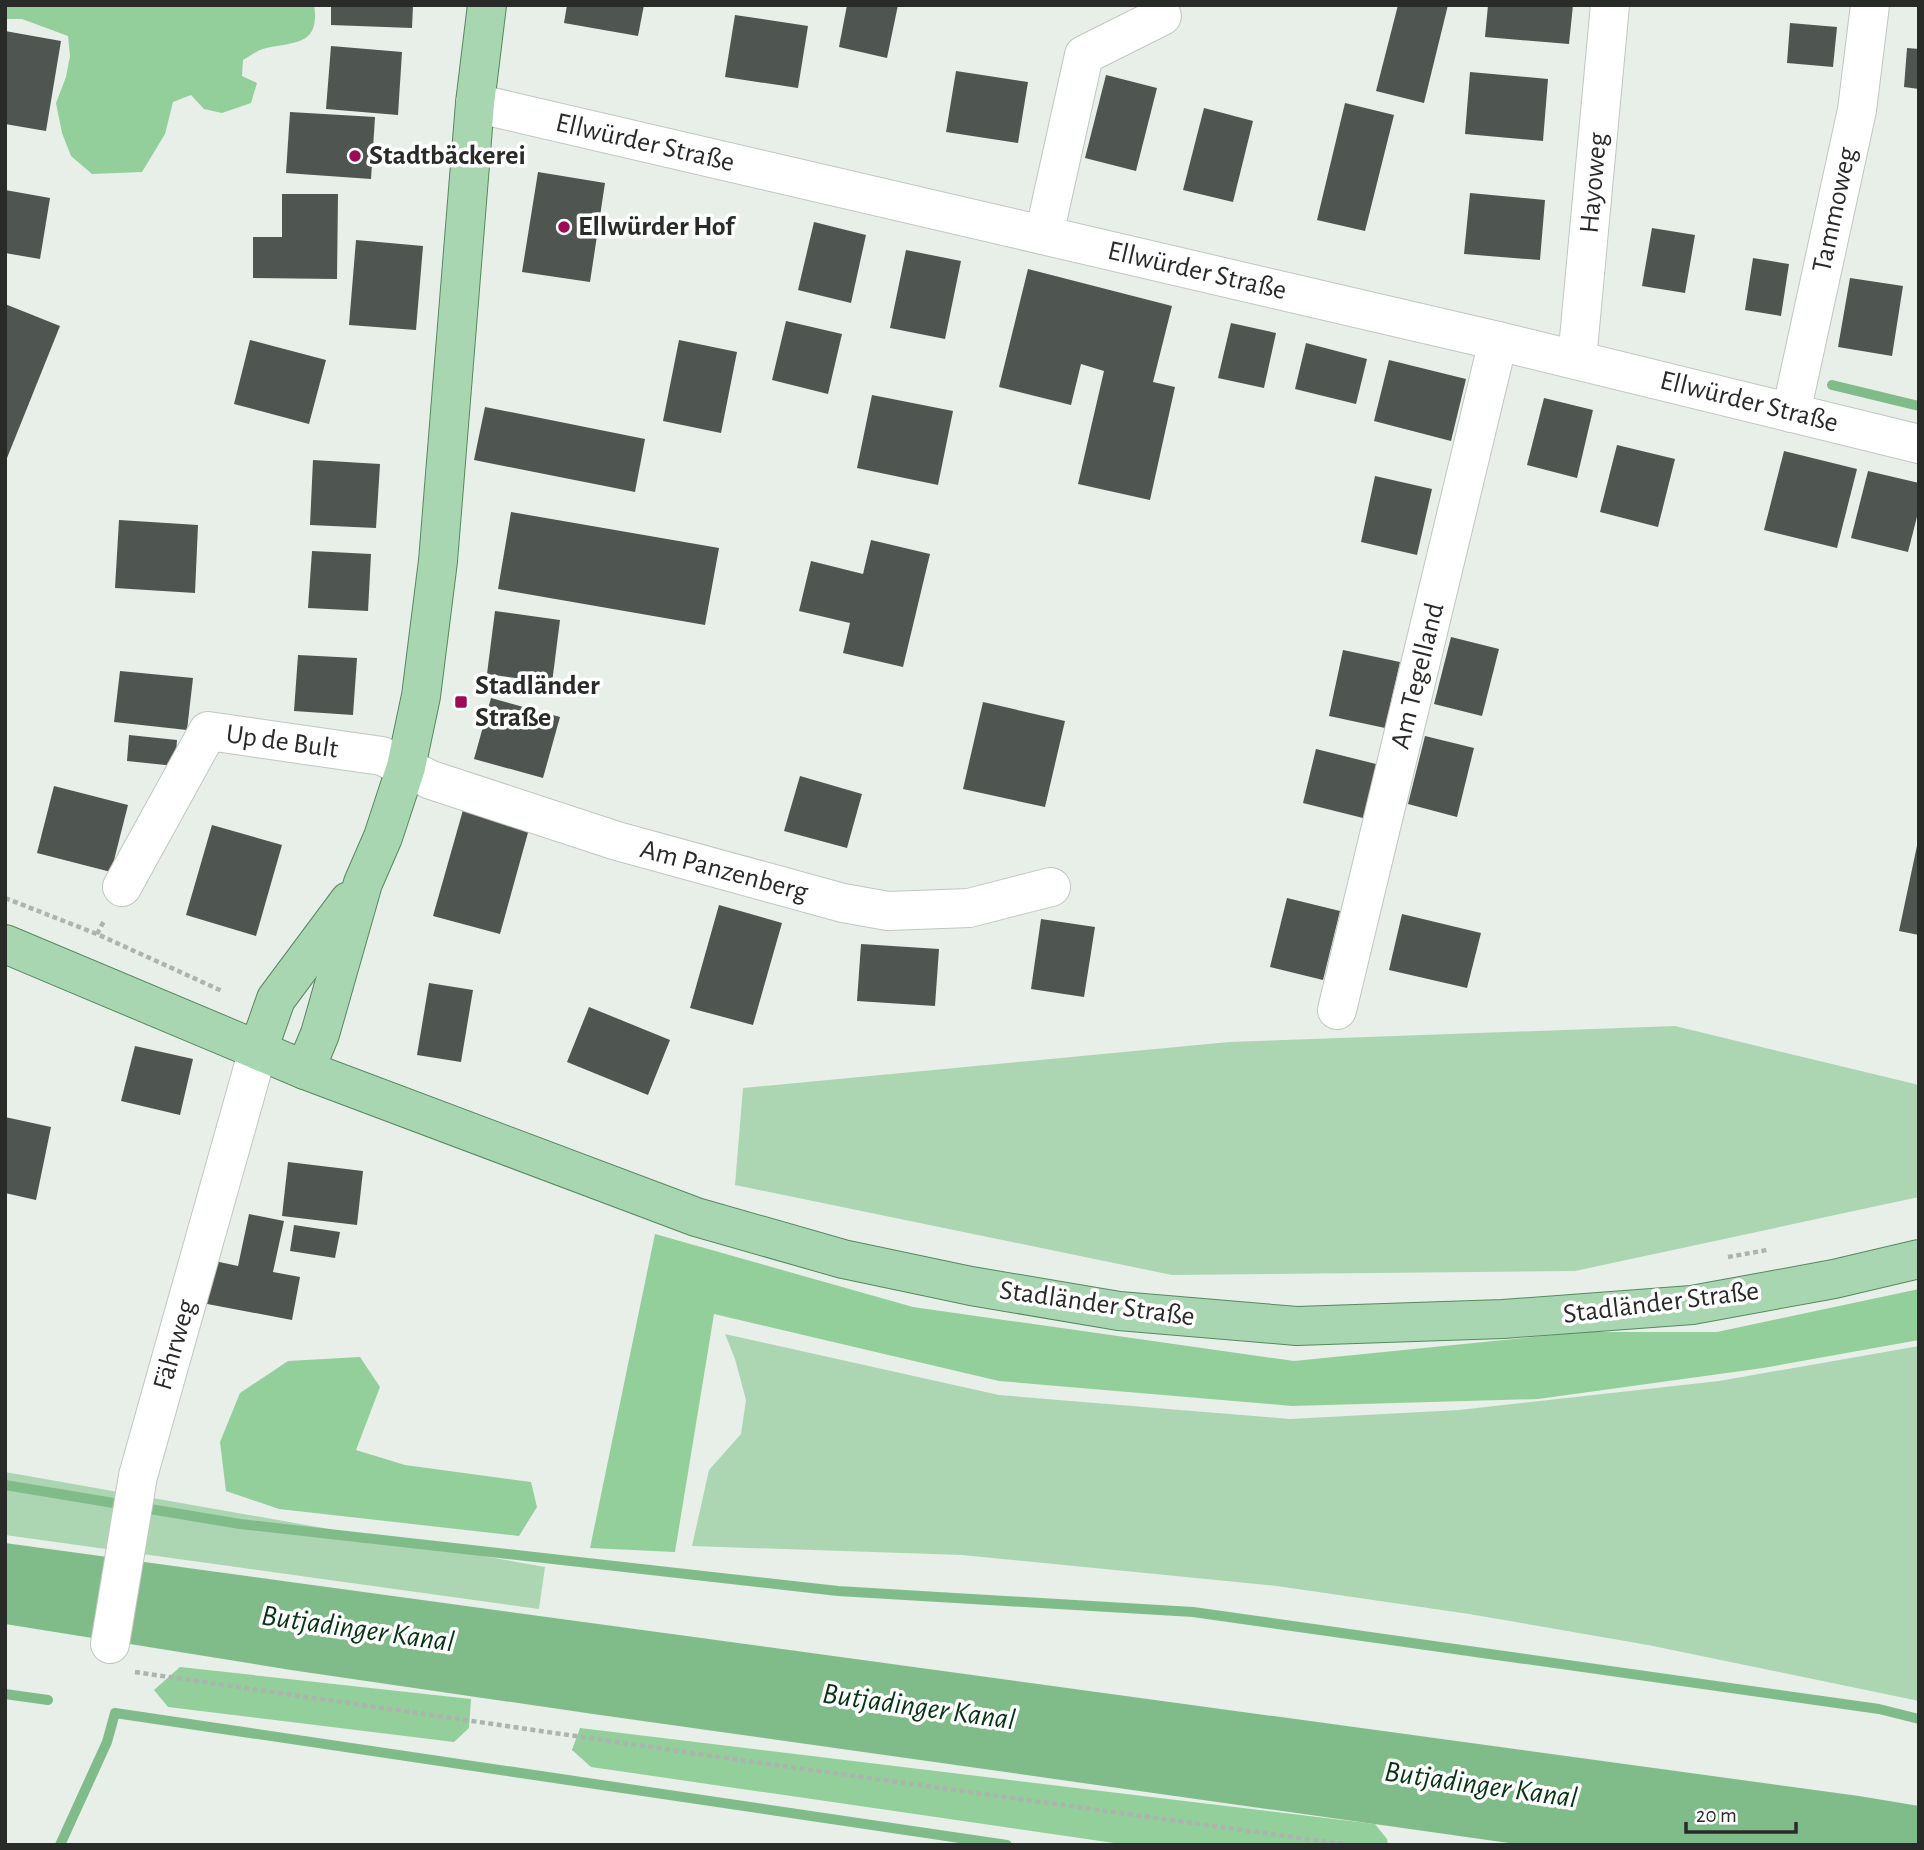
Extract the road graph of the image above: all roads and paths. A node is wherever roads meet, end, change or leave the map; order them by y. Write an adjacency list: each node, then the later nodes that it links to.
1 (487, 5): 5 (main road)
2 (1610, 5): 8 (street, Hayoweg)
3 (1870, 5): 9 (street, Tammoweg)
4 (1162, 16): 6 (street)
5 (475, 103): 6 (street, Ellwürder Straße); 11 (main road)
6 (1044, 235): 7 (street, Ellwürder Straße)
7 (1498, 341): 8 (street, Ellwürder Straße); 17 (street, Am Tegelland)
8 (1577, 360): 9 (street, Ellwürder Straße)
9 (1791, 413): 10 (street, Ellwürder Straße)
10 (1919, 444)
11 (406, 767): 12 (main road); 13 (street, Up de Bult); 14 (street, Am Panzenberg)
12 (363, 883): 18 (main road); 20 (main road)
13 (122, 887)
14 (1051, 887)
15 (5, 898): 18 (path)
16 (5, 944): 19 (main road, Stadländer Straße)
17 (1337, 1010)
18 (271, 1013): 19 (main road)
19 (258, 1050): 20 (main road, Stadländer Straße); 24 (street, Fährweg)
20 (305, 1070): 23 (main road, Stadländer Straße)
21 (1770, 1249): 22 (path)
22 (1722, 1258)
23 (1919, 1259)
24 (110, 1644): 25 (path)
25 (1350, 1845)

